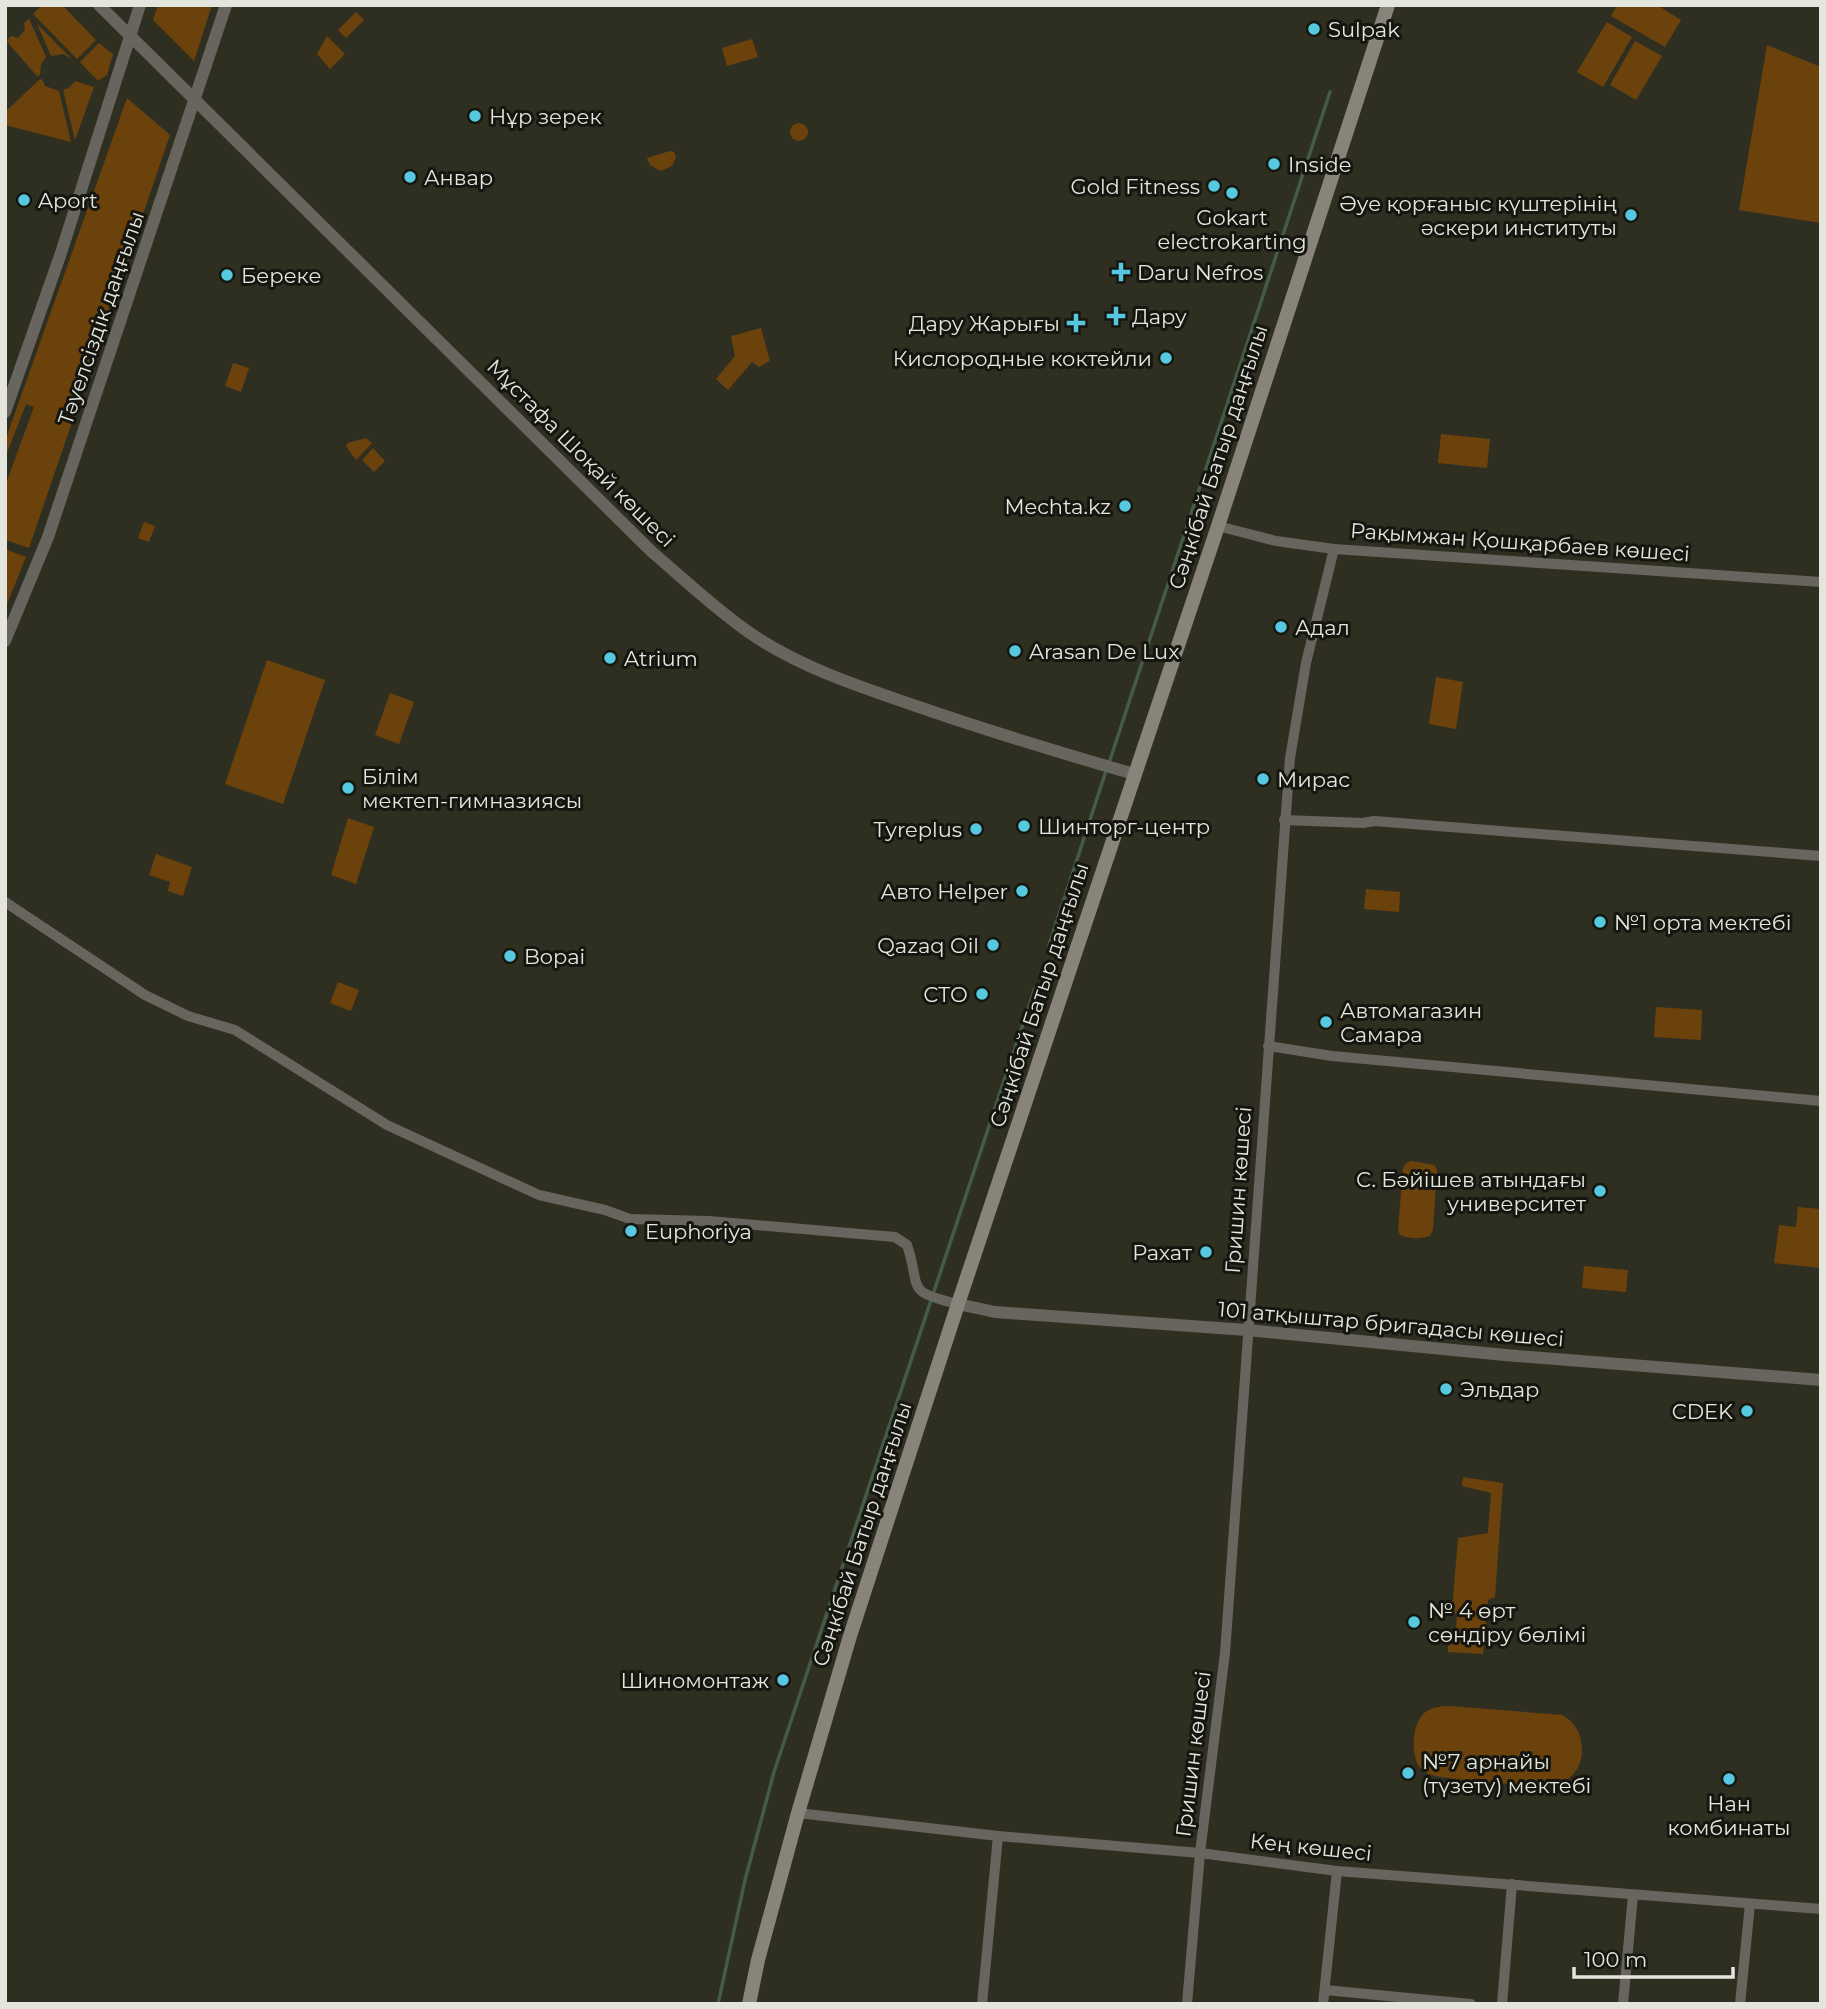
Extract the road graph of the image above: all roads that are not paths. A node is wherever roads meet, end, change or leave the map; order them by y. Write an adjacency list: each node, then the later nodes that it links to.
1 (99, 5): 5 (street, Мұстафа Шоқай көшесі)
2 (140, 5): 5 (street)
3 (226, 5): 6 (street, Тәуелсіздік даңғылы)
4 (1388, 5): 8 (main road, Сәңкібай Батыр даңғылы)
5 (131, 37): 6 (street, Мұстафа Шоқай көшесі); 7 (street)
6 (195, 101): 11 (street, Тәуелсіздік даңғылы); 12 (street, Мұстафа Шоқай көшесі)
7 (5, 412)
8 (1218, 526): 9 (street, Рақымжан Қошқарбаев көшесі); 12 (main road, Сәңкібай Батыр даңғылы)
9 (1334, 549): 10 (street, Рақымжан Қошқарбаев көшесі); 13 (street, Гришин көшесі)
10 (1821, 582)
11 (5, 641)
12 (1134, 774): 18 (main road, Сәңкібай Батыр даңғылы)
13 (1284, 820): 14 (street); 16 (street, Гришин көшесі)
14 (1821, 856)
15 (5, 902): 18 (street)
16 (1268, 1046): 17 (street); 19 (street, Гришин көшесі)
17 (1821, 1101)
18 (958, 1304): 19 (street, 101 атқыштар бригадасы көшесі); 21 (main road, Сәңкібай Батыр даңғылы)
19 (1247, 1330): 20 (street, 101 атқыштар бригадасы көшесі); 23 (street, Гришин көшесі)
20 (1821, 1380)
21 (798, 1813): 22 (street, Кең көшесі); 30 (main road, Сәңкібай Батыр даңғылы)
22 (998, 1836): 23 (street, Кең көшесі); 31 (street)
23 (1200, 1853): 24 (street, Кең көшесі); 32 (street, Гришин көшесі)
24 (1337, 1871): 25 (street, Кең көшесі); 29 (street)
25 (1512, 1884): 26 (street, Кең көшесі); 35 (street)
26 (1633, 1895): 27 (street, Кең көшесі); 36 (street)
27 (1750, 1904): 28 (street, Кең көшесі); 37 (street)
28 (1821, 1909)
29 (1325, 1990): 33 (street); 34 (street)
30 (749, 2004)
31 (982, 2004)
32 (1187, 2004)
33 (1323, 2004)
34 (1471, 2004)
35 (1503, 2004)
36 (1623, 2004)
37 (1740, 2004)

